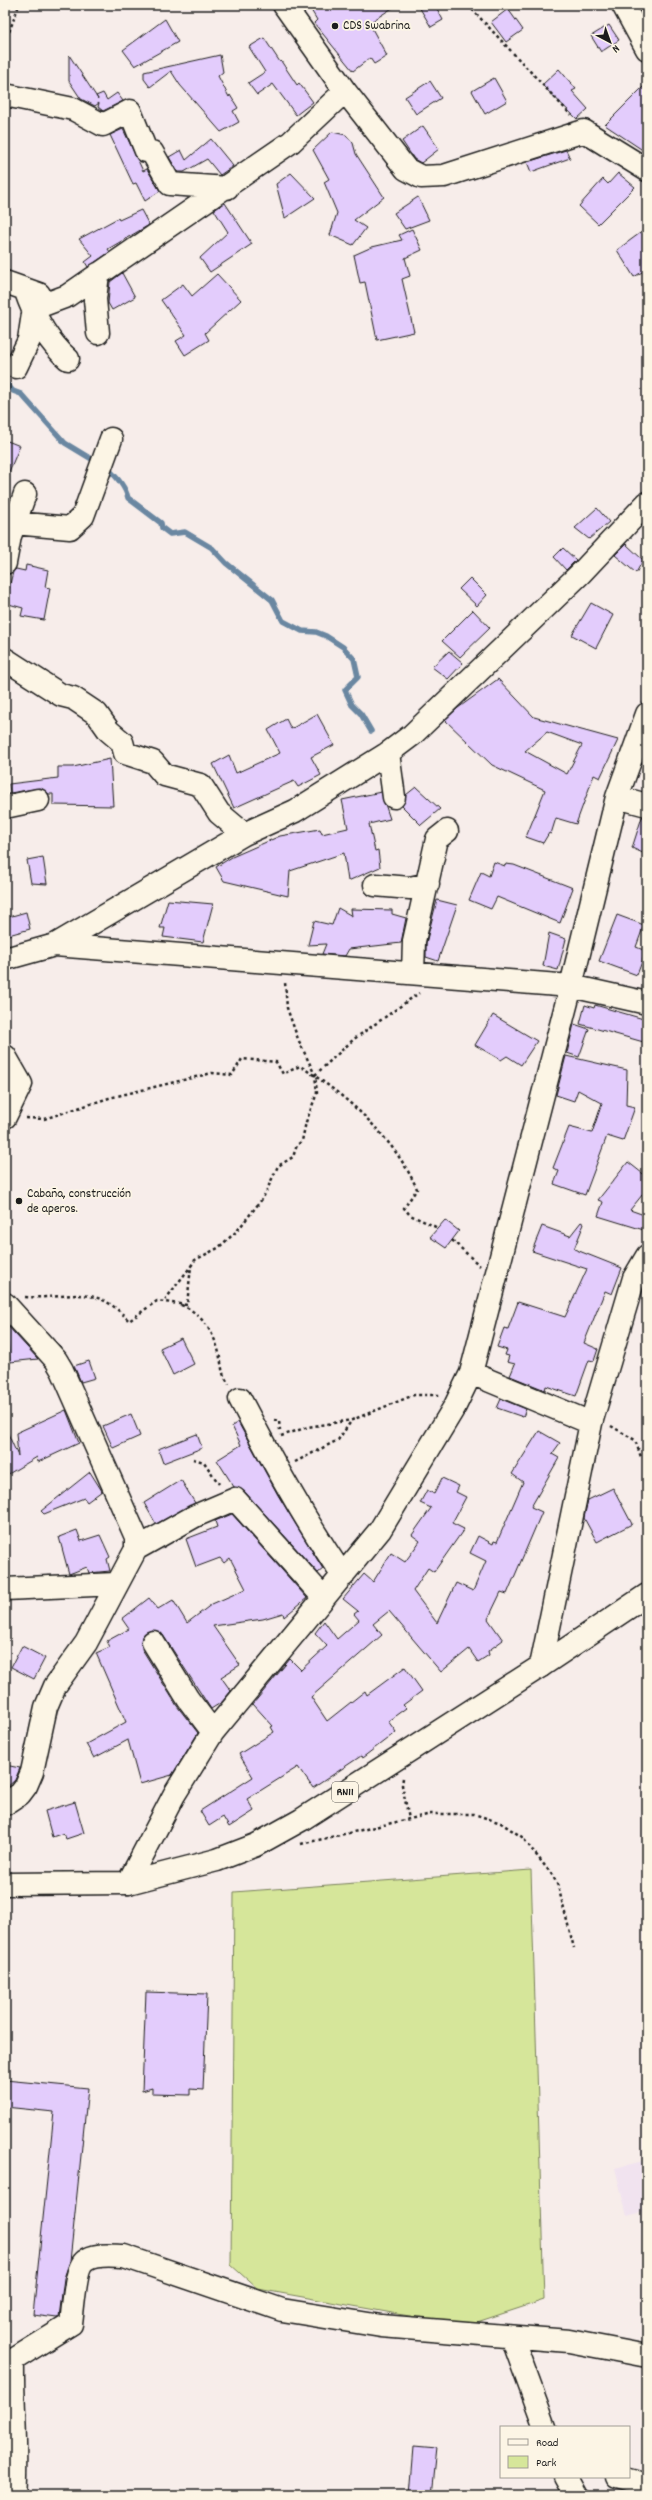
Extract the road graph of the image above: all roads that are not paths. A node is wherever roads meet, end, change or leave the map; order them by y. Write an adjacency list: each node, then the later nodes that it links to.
1 (284, 5): 4 (street)
2 (623, 5): 3 (street)
3 (647, 49)
4 (345, 91): 6 (street); 8 (street)
5 (5, 95): 7 (street)
6 (647, 170)
7 (170, 184): 8 (street); 9 (street)
8 (227, 188): 9 (street)
9 (181, 218): 10 (street)
10 (98, 274): 13 (street); 15 (street)
11 (5, 282): 12 (street)
12 (25, 290): 13 (street); 14 (street)
13 (55, 300): 14 (street)
14 (33, 314): 16 (street); 17 (street)
15 (98, 333)
16 (68, 359)
17 (16, 367)
18 (111, 439): 21 (street)
19 (25, 494): 21 (street)
20 (647, 503): 25 (street)
21 (14, 523): 22 (street)
22 (5, 563)
23 (5, 659): 32 (street)
24 (647, 714): 27 (street)
25 (388, 753): 26 (street); 32 (street)
26 (394, 797)
27 (617, 797): 29 (street); 38 (street)
28 (38, 800): 30 (street)
29 (647, 805)
30 (5, 807)
31 (447, 831): 33 (street)
32 (244, 834): 35 (street)
33 (428, 884): 34 (street); 37 (street)
34 (375, 885)
35 (55, 945): 36 (street); 37 (street)
36 (5, 959)
37 (413, 972): 38 (street)
38 (571, 986): 39 (street); 44 (street)
39 (647, 1003)
40 (5, 1056): 41 (street)
41 (5, 1117)
42 (647, 1256): 46 (street)
43 (13, 1300): 47 (street)
44 (471, 1373): 46 (street); 48 (street)
45 (240, 1399): 48 (street)
46 (592, 1420): 54 (street)
47 (136, 1549): 49 (street); 52 (street)
48 (343, 1576): 52 (street)
49 (116, 1584): 50 (street); 56 (street)
50 (5, 1589)
51 (647, 1595): 54 (street, RN11)
52 (324, 1598): 55 (street)
53 (153, 1642): 55 (street)
54 (541, 1666): 57 (street, RN11)
55 (213, 1732): 57 (street)
56 (5, 1804)
57 (128, 1883): 58 (street, RN11)
58 (5, 1884)
59 (512, 2337): 60 (street); 61 (street); 65 (street)
60 (647, 2356)
61 (545, 2426)
62 (567, 2478): 66 (street)
63 (621, 2478): 64 (street)
64 (647, 2485)
65 (14, 2495)
66 (576, 2495)

